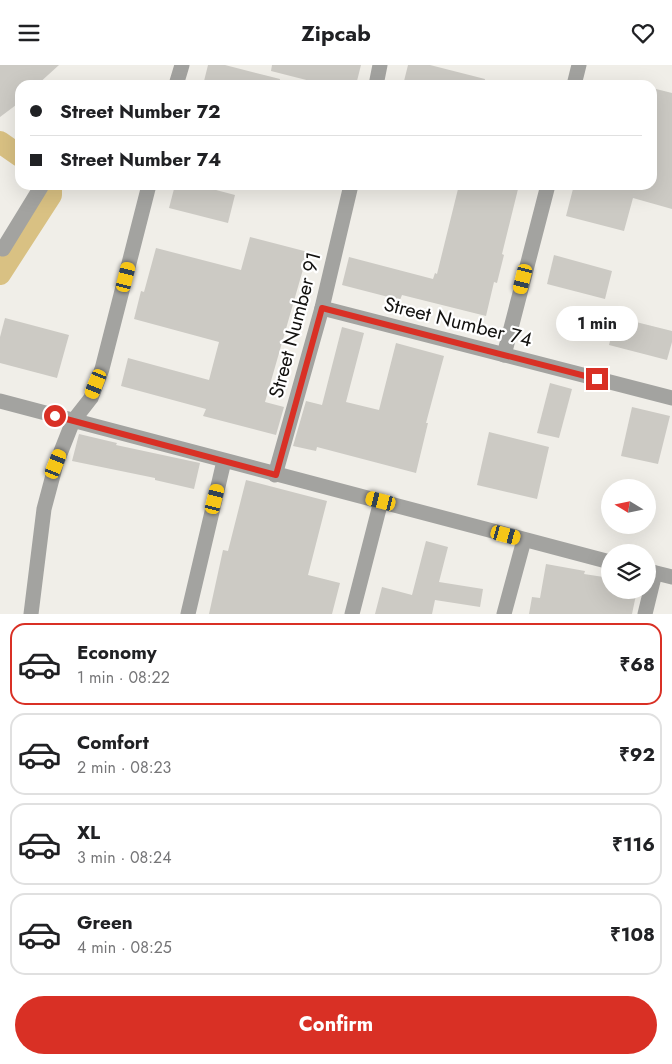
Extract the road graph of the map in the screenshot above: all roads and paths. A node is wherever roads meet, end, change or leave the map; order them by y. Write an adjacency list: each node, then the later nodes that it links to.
1 (182, 65): 4 (street)
2 (380, 65): 5 (street)
3 (579, 65): 6 (street)
4 (178, 80)
5 (377, 80)
6 (575, 80)
7 (39, 190): 12 (street)
8 (149, 190): 17 (street)
9 (351, 190): 13 (street, Street Number 91)
10 (547, 190): 14 (street)
11 (0, 233): 12 (street)
12 (1, 251)
13 (322, 308): 14 (street, Street Number 74); 19 (street, Street Number 91)
14 (504, 355): 15 (street, Street Number 74)
15 (672, 398)
16 (0, 401): 17 (street)
17 (73, 421): 18 (street); 26 (street)
18 (224, 461): 19 (street); 27 (street)
19 (276, 475): 20 (street)
20 (381, 501): 21 (street); 28 (street)
21 (524, 539): 22 (street); 29 (street)
22 (601, 559)
23 (656, 573): 24 (street)
24 (672, 577)
25 (647, 599): 30 (street)
26 (32, 614)
27 (188, 614)
28 (352, 614)
29 (504, 614)
30 (645, 614)

